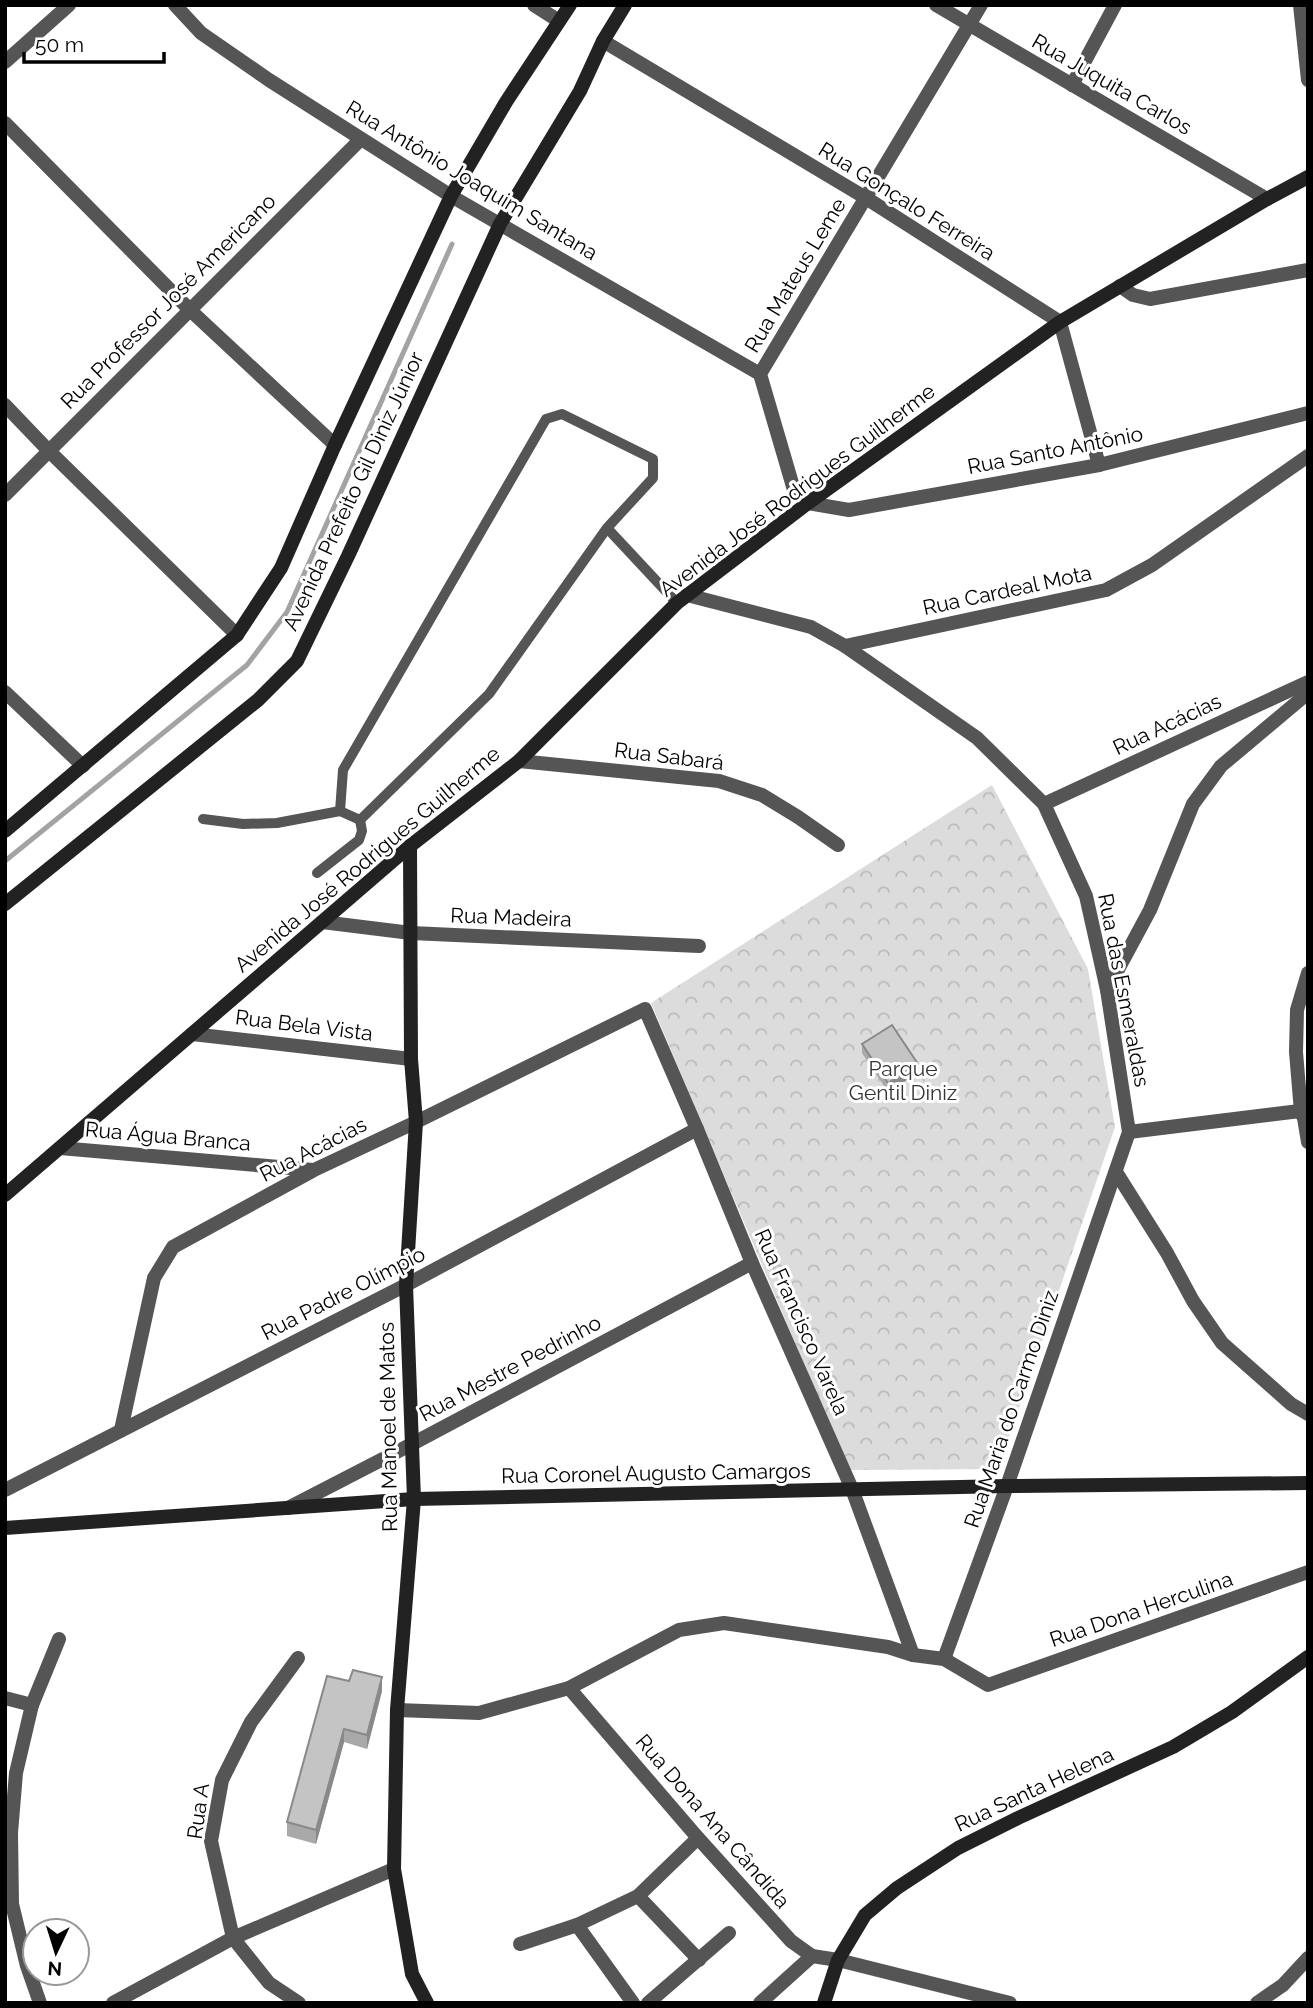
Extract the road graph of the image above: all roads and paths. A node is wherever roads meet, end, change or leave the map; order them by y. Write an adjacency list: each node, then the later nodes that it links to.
1 (69, 5): 13 (street)
2 (175, 5): 17 (street, Rua Antônio Joaquim Santana)
3 (534, 5): 10 (street)
4 (570, 5): 10 (street, Avenida Prefeito Gil Diniz Júnior)
5 (625, 5): 12 (street, Avenida Prefeito Gil Diniz Júnior)
6 (936, 5): 11 (street, Rua Juquita Carlos)
7 (981, 5): 11 (street, Rua Mateus Leme)
8 (1115, 5): 15 (street)
9 (1300, 5): 14 (street)
10 (559, 21): 19 (street, Avenida Prefeito Gil Diniz Júnior)
11 (970, 24): 15 (street, Rua Juquita Carlos); 20 (street, Rua Mateus Leme)
12 (603, 41): 20 (street, Rua Gonçalo Ferreira); 22 (street, Avenida Prefeito Gil Diniz Júnior)
13 (5, 62)
14 (1308, 80)
15 (1072, 85): 21 (street, Rua Juquita Carlos)
16 (5, 123): 25 (street)
17 (361, 139): 19 (street, Rua Antônio Joaquim Santana); 25 (street, Rua Professor José Americano)
18 (1308, 177): 21 (street, Avenida José Rodrigues Guilherme)
19 (451, 196): 22 (street, Rua Antônio Joaquim Santana); 30 (street, Avenida Prefeito Gil Diniz Júnior)
20 (866, 198): 26 (street, Rua Gonçalo Ferreira); 27 (street, Rua Mateus Leme)
21 (1267, 199): 24 (street, Avenida José Rodrigues Guilherme)
22 (500, 224): 27 (street, Rua Antônio Joaquim Santana); 53 (street, Avenida Prefeito Gil Diniz Júnior)
23 (1308, 270): 24 (street)
24 (1120, 286): 26 (street, Avenida José Rodrigues Guilherme)
25 (190, 310): 30 (street); 31 (street, Rua Professor José Americano)
26 (1060, 322): 33 (street); 35 (street, Avenida José Rodrigues Guilherme)
27 (760, 374): 35 (street, Rua Mateus Leme)
28 (5, 405): 31 (street)
29 (1308, 413): 33 (street, Rua Santo Antônio)
30 (335, 445): 38 (street, Avenida Prefeito Gil Diniz Júnior)
31 (48, 450): 34 (street, Rua Professor José Americano); 38 (street)
32 (1308, 456): 39 (street, Rua Cardeal Mota)
33 (1099, 465): 35 (street, Rua Santo Antônio)
34 (5, 495)
35 (808, 503): 37 (street, Avenida José Rodrigues Guilherme)
36 (607, 528): 37 (lane); 46 (lane); 48 (lane)
37 (682, 599): 39 (street, Rua das Esmeraldas); 43 (street, Avenida José Rodrigues Guilherme)
38 (237, 635): 44 (street, Avenida Prefeito Gil Diniz Júnior)
39 (845, 646): 45 (street, Rua das Esmeraldas)
40 (1308, 682): 45 (street, Rua Acácias)
41 (5, 692): 44 (street)
42 (1308, 693): 58 (street)
43 (519, 761): 50 (street, Rua Sabará); 51 (street, Avenida José Rodrigues Guilherme)
44 (83, 766): 49 (street, Avenida Prefeito Gil Diniz Júnior)
45 (1044, 804): 58 (street, Rua das Esmeraldas)
46 (340, 811): 47 (lane); 48 (lane)
47 (203, 819)
48 (360, 820): 52 (lane)
49 (5, 831)
50 (838, 845)
51 (410, 846): 54 (street, Avenida José Rodrigues Guilherme); 55 (street, Rua Manoel de Matos)
52 (317, 873)
53 (5, 904)
54 (322, 922): 55 (street, Rua Madeira); 60 (street, Avenida José Rodrigues Guilherme)
55 (411, 933): 56 (street, Rua Madeira); 61 (street, Rua Manoel de Matos)
56 (699, 946)
57 (1308, 973): 62 (street)
58 (1107, 990): 65 (street, Rua das Esmeraldas)
59 (645, 1009): 63 (street, Rua Acácias); 64 (street, Rua Francisco Varela)
60 (192, 1034): 61 (street, Rua Bela Vista); 67 (street, Avenida José Rodrigues Guilherme)
61 (411, 1059): 63 (street, Rua Manoel de Matos)
62 (1304, 1111): 65 (street); 66 (street)
63 (416, 1122): 68 (street, Rua Acácias); 72 (street, Rua Manoel de Matos)
64 (697, 1129): 71 (street, Rua Francisco Varela); 72 (street, Rua Padre Olímpio)
65 (1129, 1132): 69 (street, Rua das Esmeraldas)
66 (1308, 1142)
67 (60, 1148): 68 (street, Rua Água Branca); 70 (street, Avenida José Rodrigues Guilherme)
68 (314, 1170): 74 (street, Rua Acácias)
69 (1116, 1172): 73 (street); 77 (street, Rua Maria do Carmo Diniz)
70 (5, 1195)
71 (752, 1263): 75 (street, Rua Mestre Pedrinho); 78 (street, Rua Francisco Varela)
72 (406, 1285): 74 (street, Rua Padre Olímpio); 75 (street, Rua Manoel de Matos)
73 (1308, 1414)
74 (121, 1430): 79 (street, Rua Padre Olímpio)
75 (412, 1444): 80 (street, Rua Manoel de Matos); 81 (street, Rua Mestre Pedrinho)
76 (1308, 1483): 77 (street, Rua Coronel Augusto Camargos)
77 (1007, 1486): 78 (street, Rua Coronel Augusto Camargos); 88 (street, Rua Maria do Carmo Diniz)
78 (852, 1489): 80 (street, Rua Coronel Augusto Camargos); 85 (street, Rua Francisco Varela)
79 (5, 1490)
80 (414, 1499): 81 (street, Rua Coronel Augusto Camargos); 92 (street, Rua Manoel de Matos)
81 (286, 1508): 82 (street, Rua Coronel Augusto Camargos)
82 (5, 1528)
83 (1308, 1572): 88 (street, Rua Dona Herculina)
84 (59, 1639): 91 (street)
85 (913, 1655): 88 (street); 89 (street)
86 (1308, 1657): 103 (street, Rua Santa Helena)
87 (298, 1658): 98 (street, Rua A)
88 (944, 1659)
89 (569, 1688): 92 (street); 93 (street, Rua Dona Ana Cândida)
90 (5, 1698): 91 (street)
91 (32, 1705): 104 (street)
92 (397, 1710): 94 (street, Rua Manoel de Matos)
93 (698, 1838): 95 (street); 100 (street, Rua Dona Ana Cândida)
94 (394, 1869): 98 (street); 107 (street, Rua Manoel de Matos)
95 (638, 1896): 96 (street); 102 (street)
96 (577, 1926): 99 (street); 108 (street)
97 (729, 1933): 102 (street)
98 (233, 1938): 105 (street); 106 (street, Rua A)
99 (520, 1944)
100 (812, 1956): 103 (street); 110 (street)
101 (1308, 1958): 113 (street)
102 (699, 1960): 109 (street)
103 (838, 1960): 111 (street, Rua Santa Helena); 112 (street)
104 (40, 2003)
105 (113, 2003)
106 (299, 2003)
107 (427, 2003)
108 (633, 2003)
109 (648, 2003)
110 (760, 2003)
111 (824, 2003)
112 (1010, 2003)
113 (1257, 2003)

